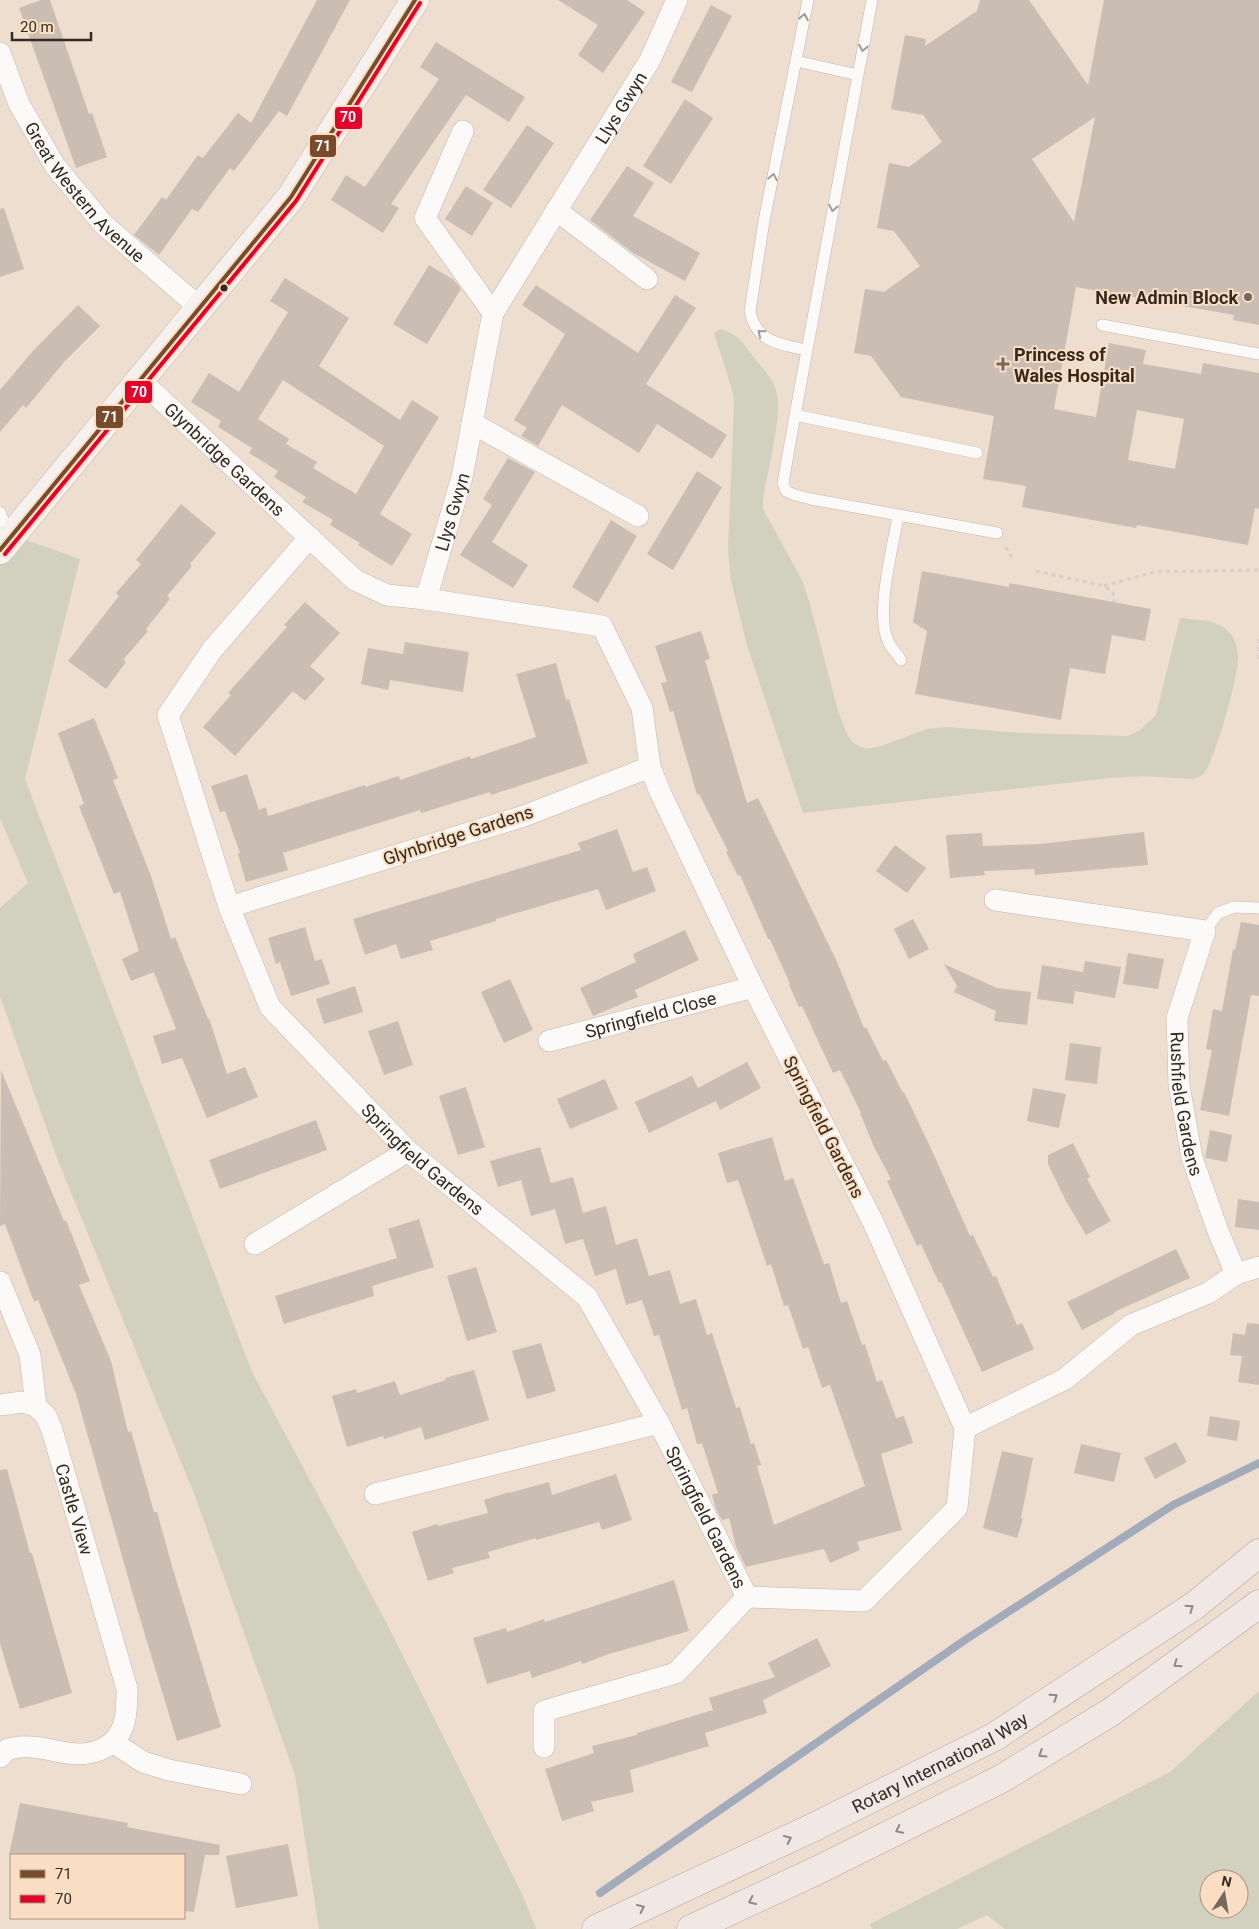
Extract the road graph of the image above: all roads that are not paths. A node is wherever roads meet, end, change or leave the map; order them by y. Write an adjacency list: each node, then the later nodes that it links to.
1 (415, 0): 11 (main road)
2 (676, 0): 9 (street, Llys Gwyn)
3 (808, 0): 6 (lane, one-way to 3)
4 (872, 0): 7 (lane, one-way to 7)
5 (0, 53): 11 (street, Great Western Avenue)
6 (796, 62): 7 (lane); 14 (lane, one-way to 6)
7 (858, 75): 14 (lane, one-way to 14)
8 (464, 131): 12 (street)
9 (556, 210): 10 (street); 12 (street, Llys Gwyn)
10 (647, 278)
11 (200, 308): 16 (main road)
12 (494, 313): 18 (street, Llys Gwyn)
13 (1102, 325): 15 (lane)
14 (806, 350): 17 (lane)
15 (1259, 354)
16 (140, 380): 24 (street, Glynbridge Gardens); 25 (main road)
17 (795, 415): 19 (lane); 22 (lane)
18 (472, 423): 21 (street); 26 (street, Llys Gwyn)
19 (977, 453)
20 (0, 512): 25 (lane)
21 (638, 516)
22 (898, 516): 23 (lane); 27 (lane)
23 (996, 533)
24 (310, 537): 26 (street, Glynbridge Gardens); 30 (street)
25 (5, 544)
26 (426, 599): 28 (street, Glynbridge Gardens)
27 (901, 660)
28 (650, 767): 30 (street, Glynbridge Gardens); 33 (street, Springfield Gardens)
29 (995, 900): 32 (street)
30 (228, 906): 35 (street, Springfield Gardens)
31 (1259, 908): 32 (lane)
32 (1205, 931): 38 (street, Rushfield Gardens)
33 (753, 987): 34 (street, Springfield Close); 43 (street, Springfield Gardens)
34 (549, 1041)
35 (408, 1151): 36 (street); 42 (street, Springfield Gardens)
36 (255, 1244)
37 (1259, 1267): 38 (street)
38 (1236, 1274): 43 (street)
39 (0, 1282): 41 (street, Castle View)
40 (0, 1405): 41 (street)
41 (36, 1406): 48 (street, Castle View)
42 (658, 1424): 44 (street); 46 (street, Springfield Gardens)
43 (965, 1428): 46 (street, Springfield Gardens)
44 (375, 1494)
45 (1259, 1553): 52 (main road, Rotary International Way, one-way to 45)
46 (747, 1597): 49 (street)
47 (1259, 1604): 53 (main road, one-way to 53)
48 (114, 1742): 50 (street); 51 (street)
49 (544, 1747)
50 (3, 1750)
51 (241, 1784)
52 (596, 1929)
53 (691, 1929)

